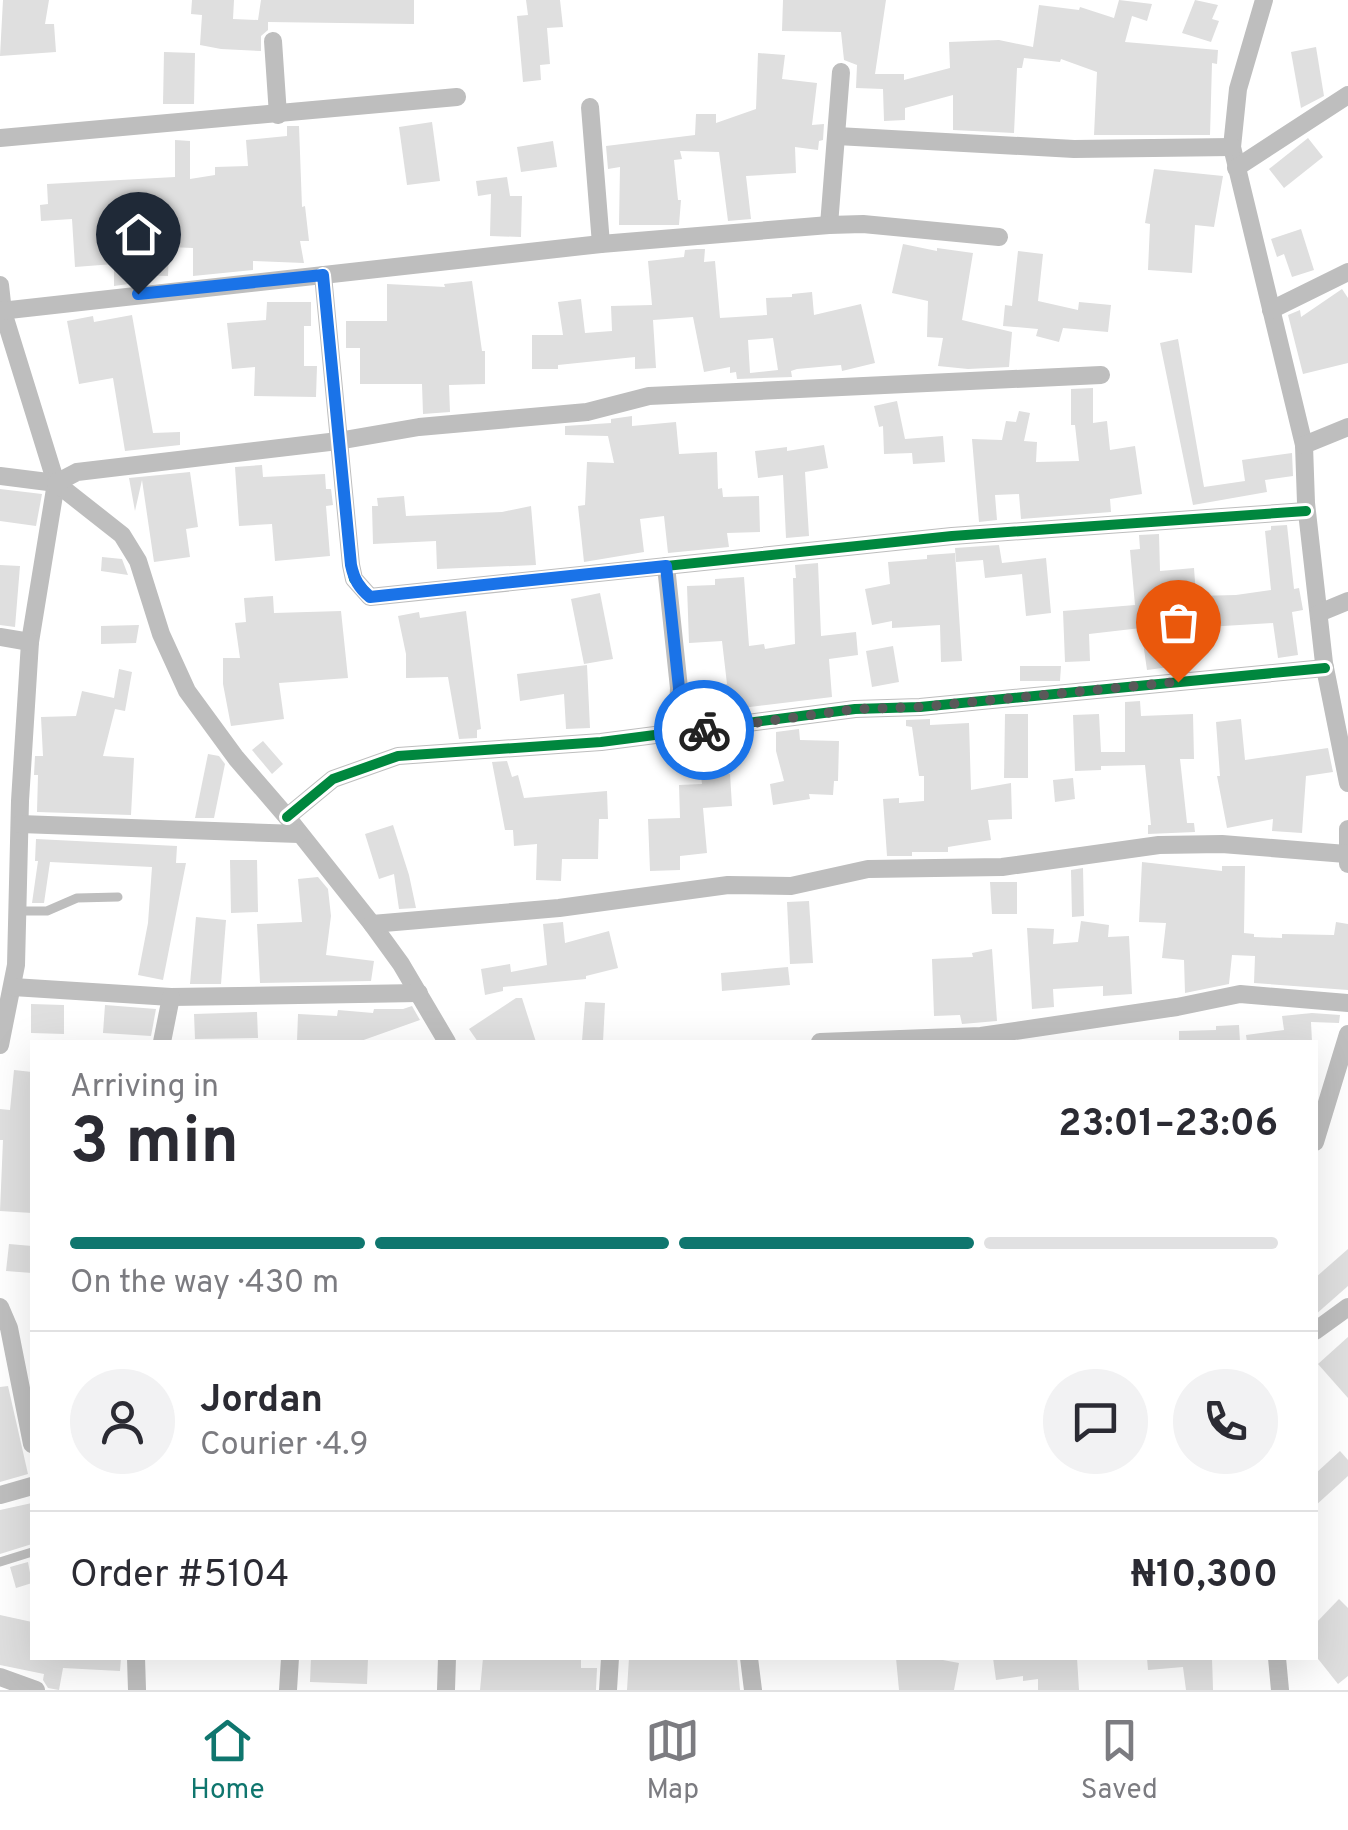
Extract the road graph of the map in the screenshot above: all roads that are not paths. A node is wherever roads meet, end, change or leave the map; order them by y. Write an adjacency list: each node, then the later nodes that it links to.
1 (1264, 0): 10 (street)
2 (273, 40): 7 (street)
3 (840, 72): 8 (street)
4 (1348, 95): 11 (street)
5 (457, 96): 7 (street)
6 (590, 107): 14 (street)
7 (278, 114): 9 (street)
8 (837, 136): 10 (street); 12 (street)
9 (0, 138)
10 (1232, 148): 11 (street)
11 (1236, 168): 18 (street)
12 (829, 225): 13 (street); 14 (street)
13 (999, 237)
14 (601, 244): 16 (street)
15 (1348, 272): 18 (street)
16 (323, 275): 19 (street); 22 (street)
17 (0, 286): 19 (street)
18 (1271, 310): 23 (street)
19 (2, 311): 25 (street)
20 (1101, 375): 22 (street)
21 (1348, 427): 23 (street)
22 (338, 440): 25 (street); 27 (street)
23 (1304, 446): 26 (street)
24 (0, 476): 25 (street)
25 (56, 483): 31 (street); 37 (street)
26 (1306, 511): 27 (street); 29 (street)
27 (666, 566): 33 (street)
28 (1348, 601): 29 (street)
29 (1319, 613): 32 (street)
30 (0, 638): 31 (street)
31 (30, 642): 36 (street)
32 (1325, 668): 33 (street); 34 (street)
33 (677, 732): 37 (street)
34 (1348, 783)
35 (0, 798): 36 (street)
36 (20, 800): 38 (street)
37 (287, 817): 40 (street)
38 (20, 824): 40 (street); 43 (street)
39 (1348, 829): 41 (street)
40 (299, 834): 44 (street)
41 (1347, 859): 44 (street)
42 (118, 896): 43 (lane)
43 (16, 911): 45 (street)
44 (372, 924): 47 (street)
45 (8, 965): 46 (street)
46 (13, 988): 48 (street); 54 (street)
47 (419, 993): 48 (street); 52 (street)
48 (171, 997): 51 (street)
49 (1348, 1004): 53 (street)
50 (1348, 1034): 55 (street)
51 (162, 1040)
52 (446, 1040)
53 (874, 1040)
54 (0, 1045)
55 (1318, 1132)
56 (0, 1307): 58 (street)
57 (1348, 1308): 59 (street)
58 (5, 1328): 60 (street)
59 (1318, 1329)
60 (30, 1435)
61 (30, 1486): 62 (street)
62 (0, 1494)
63 (30, 1553): 64 (lane)
64 (0, 1562)
65 (136, 1660): 73 (street)
66 (290, 1660): 74 (street)
67 (447, 1660): 75 (street)
68 (610, 1660): 76 (street)
69 (750, 1660): 77 (street)
70 (1277, 1660): 78 (street)
71 (0, 1677): 72 (street)
72 (36, 1690)
73 (137, 1690)
74 (288, 1690)
75 (446, 1690)
76 (608, 1690)
77 (753, 1690)
78 (1280, 1690)

